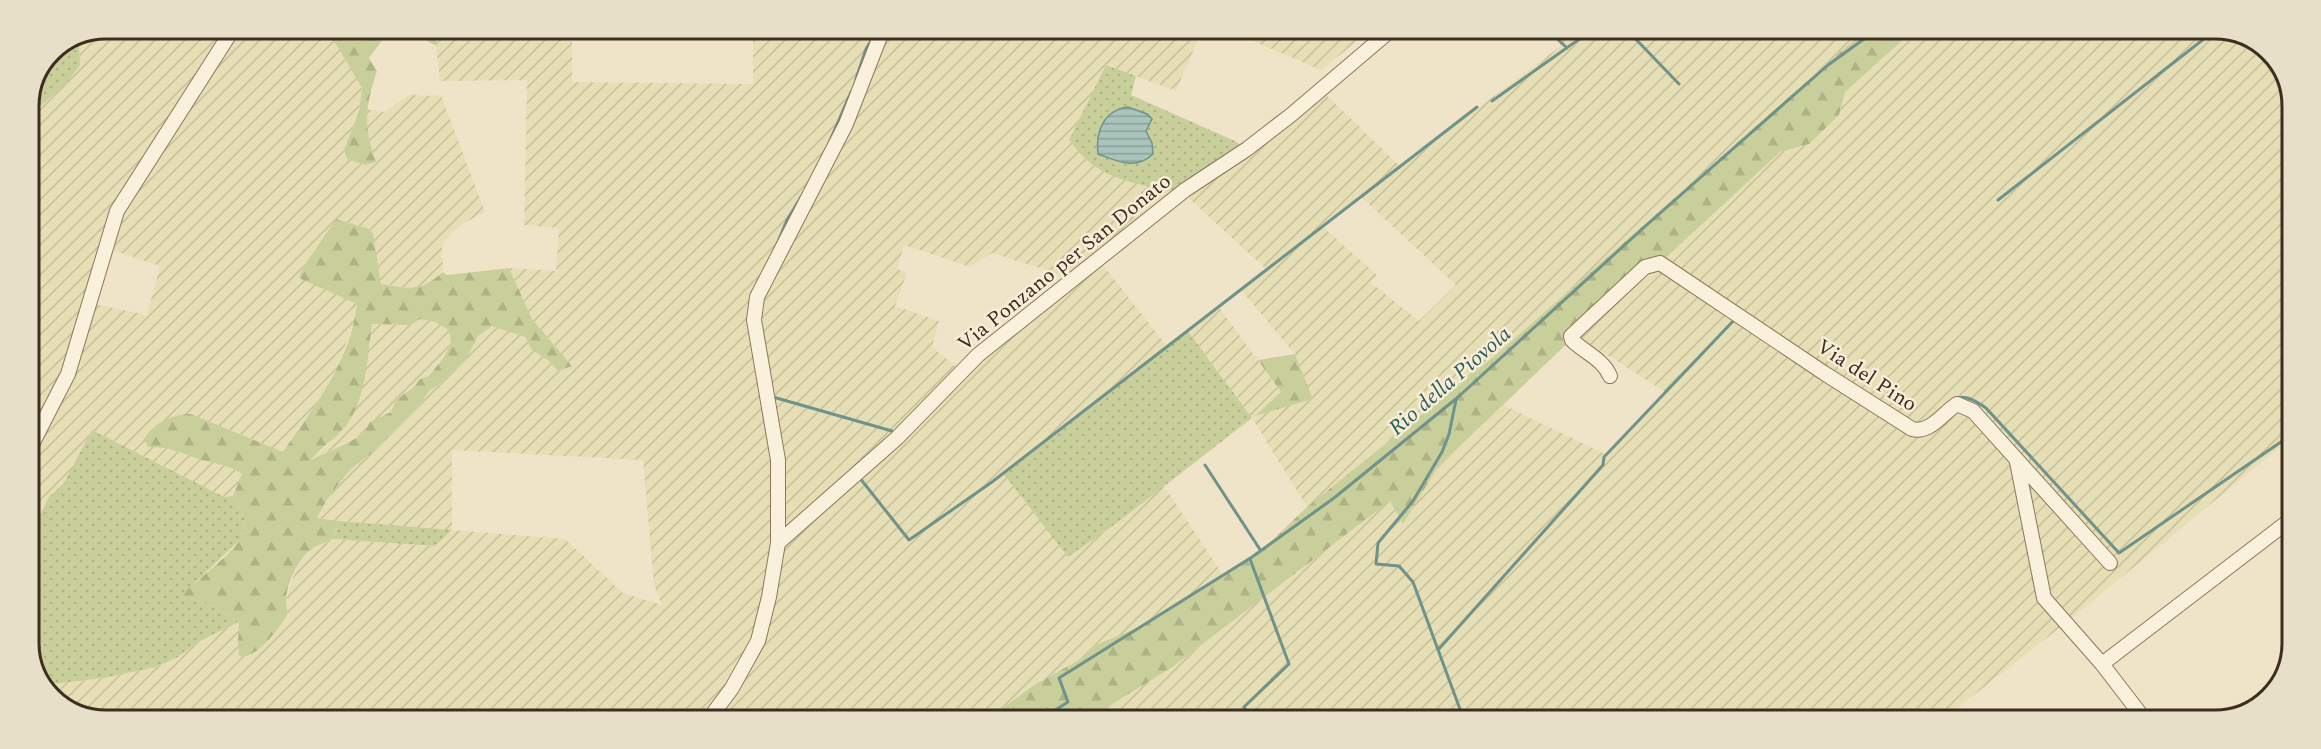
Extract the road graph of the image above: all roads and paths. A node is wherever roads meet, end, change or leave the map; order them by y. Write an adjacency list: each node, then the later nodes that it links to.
1 (227, 39): 5 (street)
2 (879, 39): 8 (street)
3 (1381, 39): 8 (street, Via Ponzano per San Donato)
4 (1610, 376): 6 (street, Via del Pino)
5 (39, 431)
6 (2016, 459): 9 (street, Via del Pino); 10 (street)
7 (2282, 526): 10 (street)
8 (778, 543): 11 (street)
9 (2110, 563)
10 (2102, 664): 12 (street)
11 (715, 710)
12 (2137, 710)

